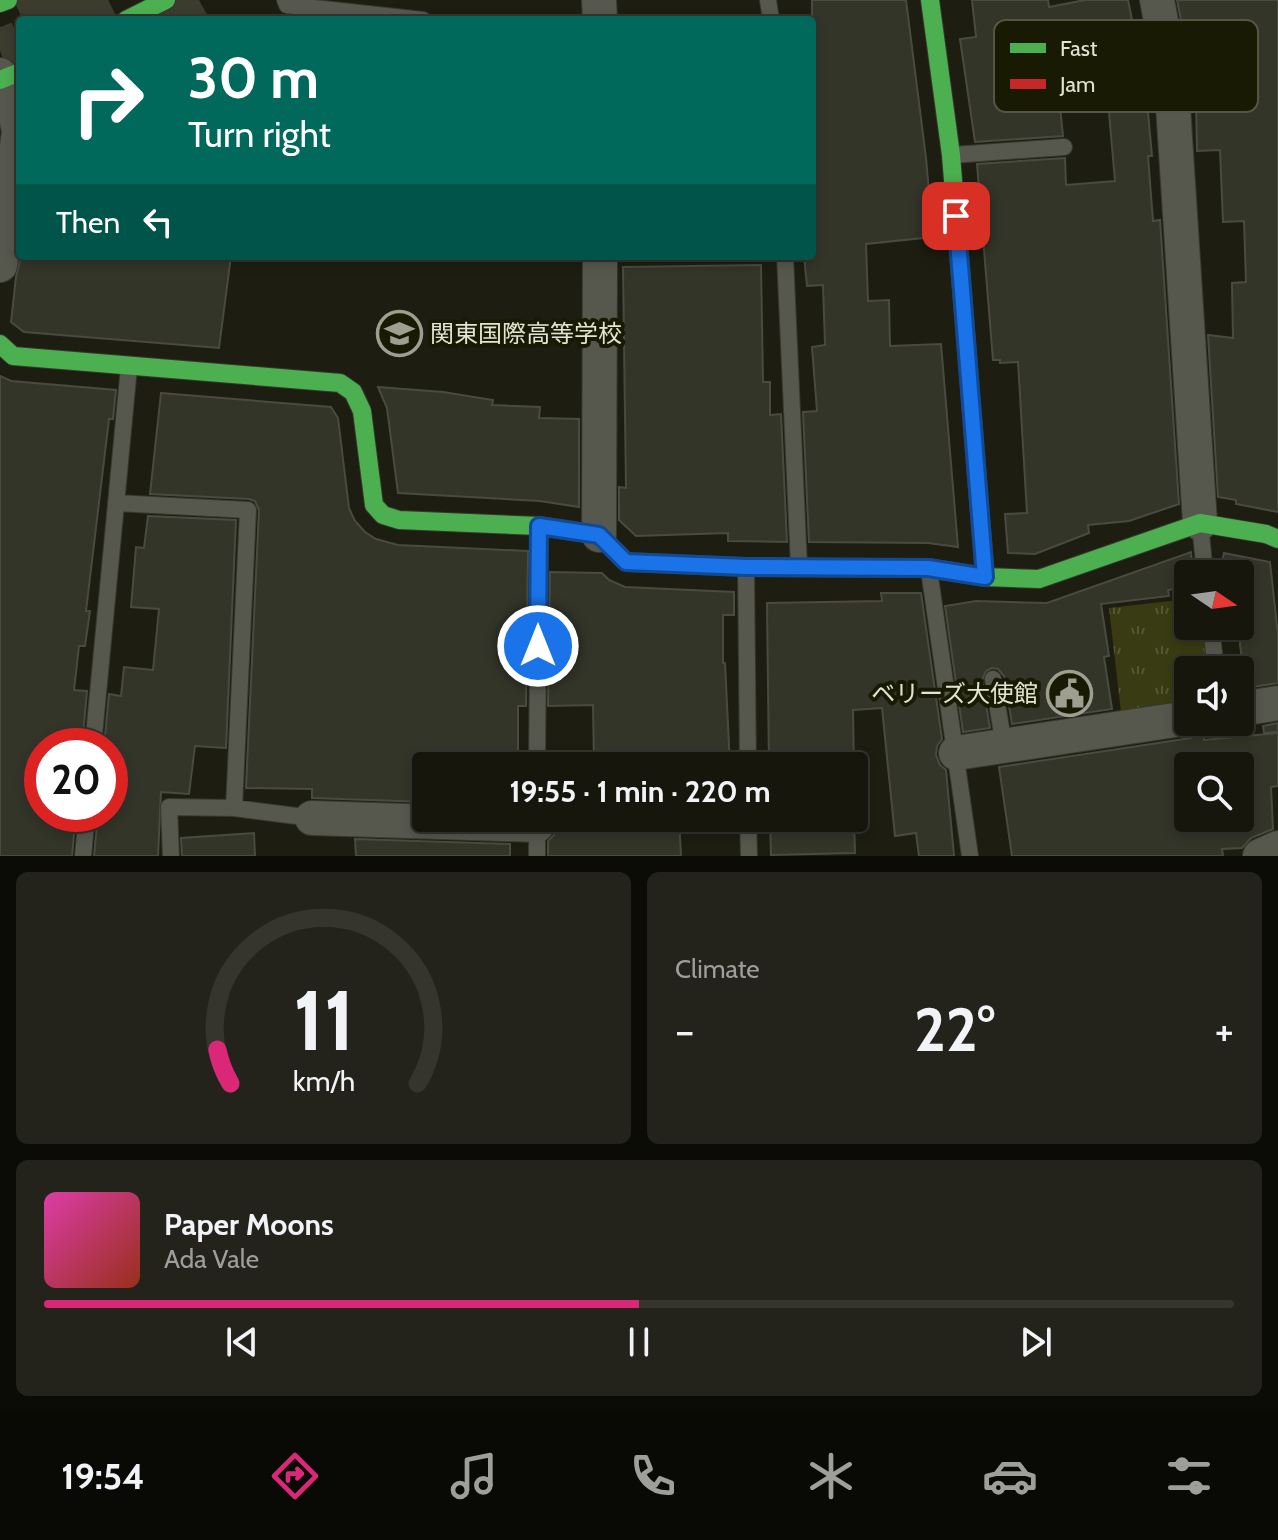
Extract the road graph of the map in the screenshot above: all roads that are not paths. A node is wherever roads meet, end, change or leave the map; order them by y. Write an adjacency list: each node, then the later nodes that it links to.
1 (8, 0): 6 (street)
2 (166, 0): 7 (street)
3 (285, 0): 8 (lane)
4 (930, 0): 15 (street)
5 (1157, 0): 9 (street)
6 (0, 3)
7 (134, 16)
8 (387, 16)
9 (1161, 20)
10 (6, 77): 12 (street)
11 (1173, 112): 22 (street)
12 (16, 116)
13 (1064, 147): 15 (lane)
14 (16, 153): 18 (street)
15 (951, 155): 30 (street)
16 (600, 260): 24 (street)
17 (785, 260): 28 (lane)
18 (0, 265)
19 (0, 344): 20 (street)
20 (129, 366): 21 (lane); 23 (street)
21 (116, 503): 35 (lane); 40 (lane)
22 (1200, 523): 25 (street); 26 (lane); 30 (street)
23 (539, 526): 24 (street); 37 (lane)
24 (599, 535): 27 (street)
25 (1278, 539)
26 (1204, 560)
27 (746, 567): 28 (street); 38 (lane)
28 (799, 567): 29 (street)
29 (928, 568): 30 (street); 39 (lane)
30 (985, 577)
31 (993, 679): 36 (lane)
32 (1278, 703): 33 (street)
33 (1254, 707)
34 (1174, 720): 36 (street)
35 (95, 728)
36 (1004, 746): 39 (street)
37 (537, 752)
38 (748, 752)
39 (956, 753): 48 (lane)
40 (234, 808): 41 (lane); 46 (lane)
41 (312, 818): 44 (street)
42 (85, 832): 45 (lane)
43 (748, 832): 47 (lane)
44 (537, 833)
45 (83, 856)
46 (171, 856)
47 (749, 856)
48 (970, 856)

